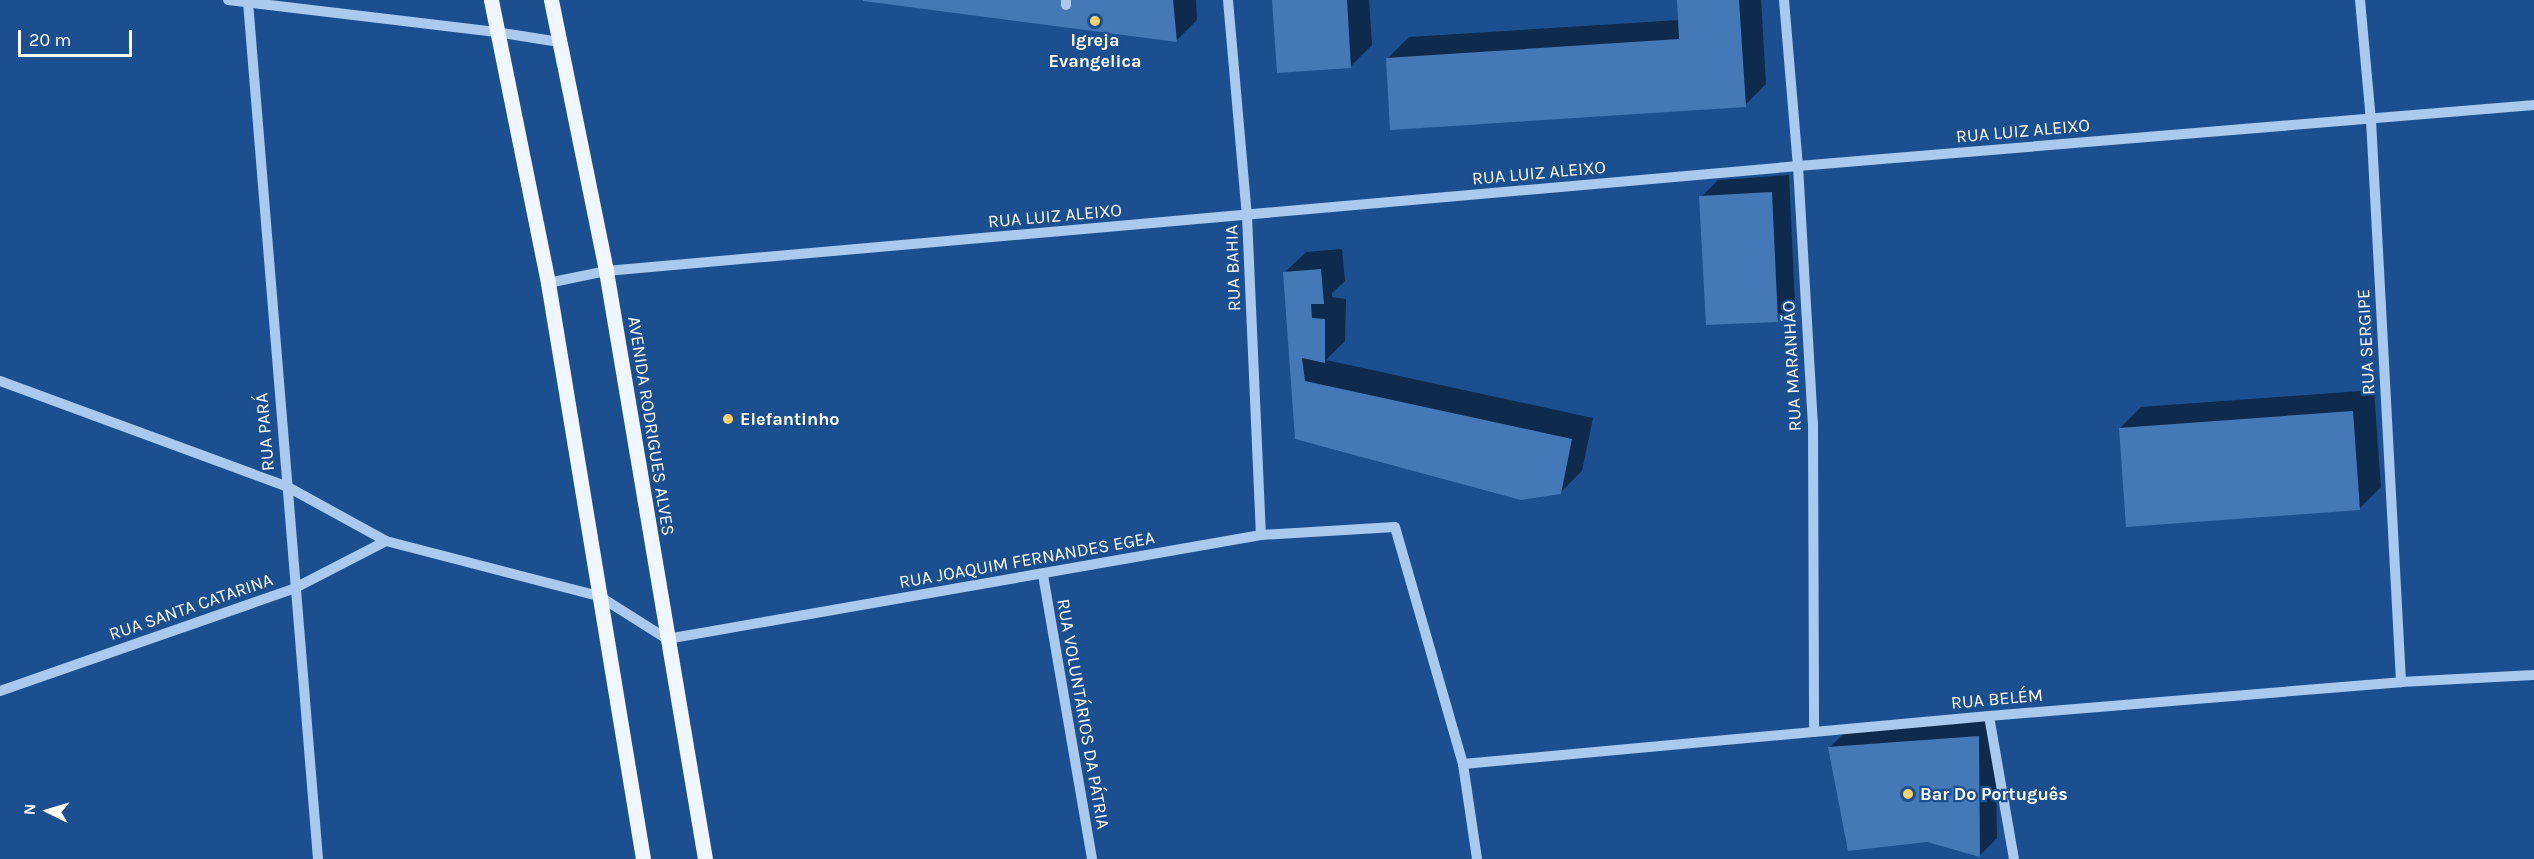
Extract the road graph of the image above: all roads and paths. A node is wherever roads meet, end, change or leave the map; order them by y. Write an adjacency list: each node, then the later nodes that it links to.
1 (228, 0): 7 (street)
2 (490, 0): 8 (main road)
3 (551, 0): 9 (main road, AVENIDA RODRIGUES ALVES)
4 (1228, 0): 13 (street, RUA BAHIA)
5 (1785, 0): 12 (street, RUA MARANHÃO)
6 (2360, 0): 11 (street, RUA SERGIPE)
7 (248, 2): 8 (street); 17 (street, RUA PARÁ)
8 (496, 32): 9 (street); 15 (main road)
9 (559, 42): 14 (main road, AVENIDA RODRIGUES ALVES)
10 (2534, 105): 11 (street, RUA LUIZ ALEIXO)
11 (2371, 120): 12 (street, RUA LUIZ ALEIXO); 25 (street, RUA SERGIPE)
12 (1798, 166): 13 (street, RUA LUIZ ALEIXO); 28 (street, RUA MARANHÃO)
13 (1247, 216): 14 (street, RUA LUIZ ALEIXO); 18 (street, RUA BAHIA)
14 (606, 271): 15 (street, RUA LUIZ ALEIXO); 23 (main road, AVENIDA RODRIGUES ALVES)
15 (548, 283): 22 (main road)
16 (0, 381): 17 (street)
17 (286, 486): 19 (street); 21 (street, RUA PARÁ)
18 (1261, 535): 20 (street, RUA JOAQUIM FERNANDES EGEA); 29 (street, RUA JOAQUIM FERNANDES EGEA)
19 (386, 541): 21 (street, RUA SANTA CATARINA); 22 (street)
20 (1042, 575): 23 (street, RUA JOAQUIM FERNANDES EGEA); 33 (street, RUA VOLUNTÁRIOS DA PÁTRIA)
21 (295, 588): 26 (street, RUA SANTA CATARINA); 30 (street, RUA PARÁ)
22 (599, 596): 23 (street); 31 (main road)
23 (667, 639): 32 (main road, AVENIDA RODRIGUES ALVES)
24 (2534, 675): 25 (street, RUA BELÉM)
25 (2401, 682): 27 (street, RUA BELÉM)
26 (0, 691)
27 (1989, 716): 28 (street, RUA BELÉM); 35 (street)
28 (1814, 732): 29 (street, RUA BELÉM)
29 (1463, 764): 34 (street)
30 (318, 859)
31 (643, 859)
32 (705, 859)
33 (1092, 859)
34 (1478, 859)
35 (2014, 859)

